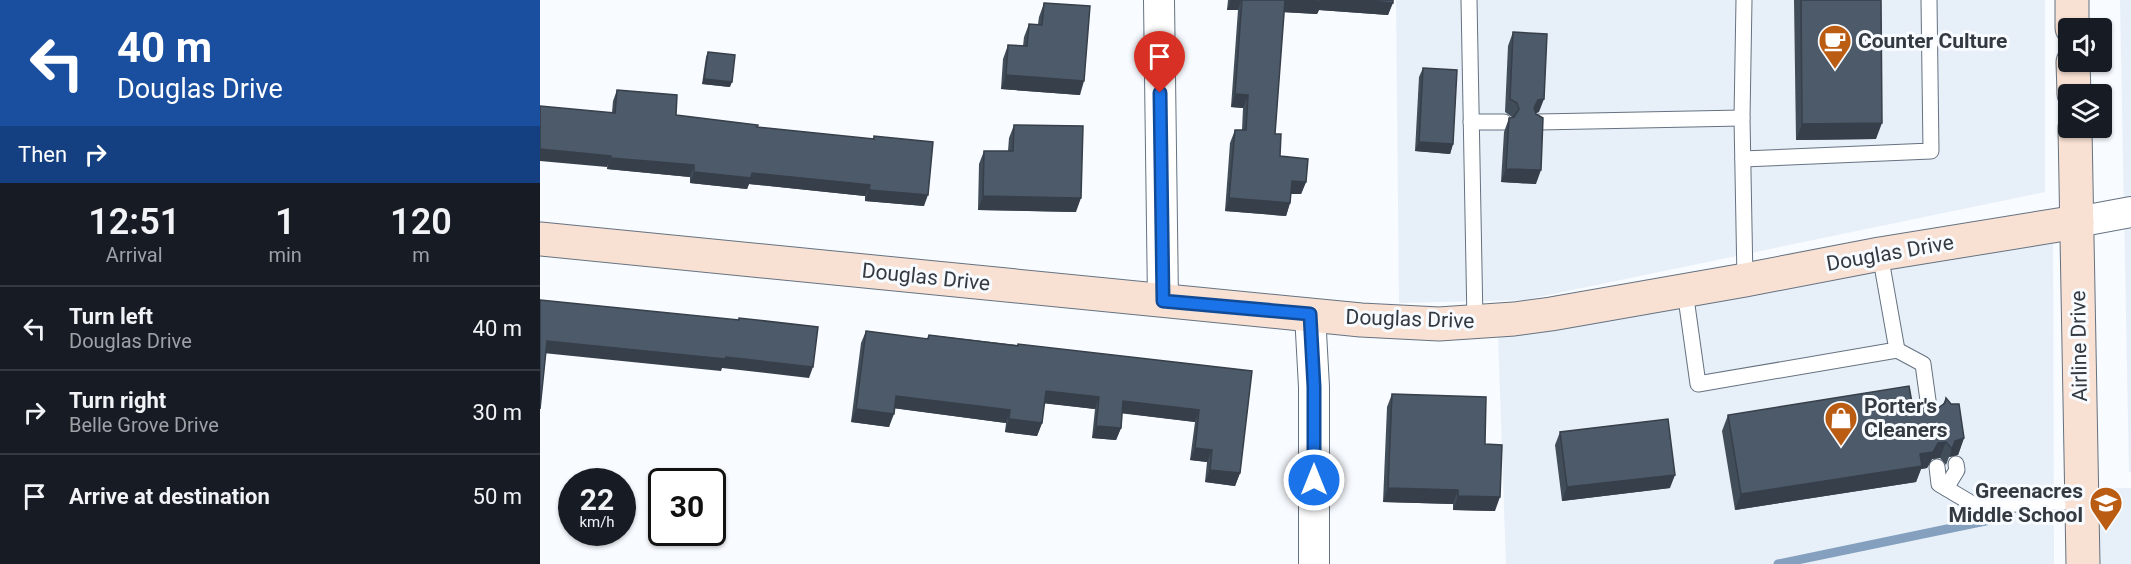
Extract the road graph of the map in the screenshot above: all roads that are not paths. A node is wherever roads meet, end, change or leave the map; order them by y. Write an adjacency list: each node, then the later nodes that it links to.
1 (1159, 0): 19 (street)
2 (1469, 0): 8 (lane)
3 (1744, 0): 7 (lane)
4 (1929, 0): 12 (lane)
5 (2072, 0): 6 (street)
6 (2073, 18)
7 (1742, 118): 10 (lane); 12 (lane)
8 (1471, 122): 9 (lane); 21 (lane)
9 (1504, 122)
10 (1539, 122)
11 (2075, 138): 14 (street, Airline Drive)
12 (1743, 159): 17 (lane)
13 (2131, 212): 14 (street, Douglas Drive)
14 (2077, 222): 16 (street, Douglas Drive); 29 (street, Airline Drive)
15 (540, 239): 19 (street, Douglas Drive)
16 (1880, 254): 17 (street, Douglas Drive); 22 (lane)
17 (1744, 280): 18 (street, Douglas Drive)
18 (1685, 291): 21 (street, Douglas Drive); 22 (lane)
19 (1163, 301): 20 (street, Douglas Drive)
20 (1310, 314): 21 (street, Douglas Drive); 30 (street)
21 (1474, 322)
22 (1897, 350): 23 (lane)
23 (1926, 387): 24 (lane); 25 (lane)
24 (1941, 399)
25 (1929, 415)
26 (1956, 464): 28 (lane)
27 (1937, 467): 28 (lane)
28 (1946, 488): 29 (lane)
29 (2081, 501): 31 (street, Airline Drive)
30 (1314, 564)
31 (2082, 564)

